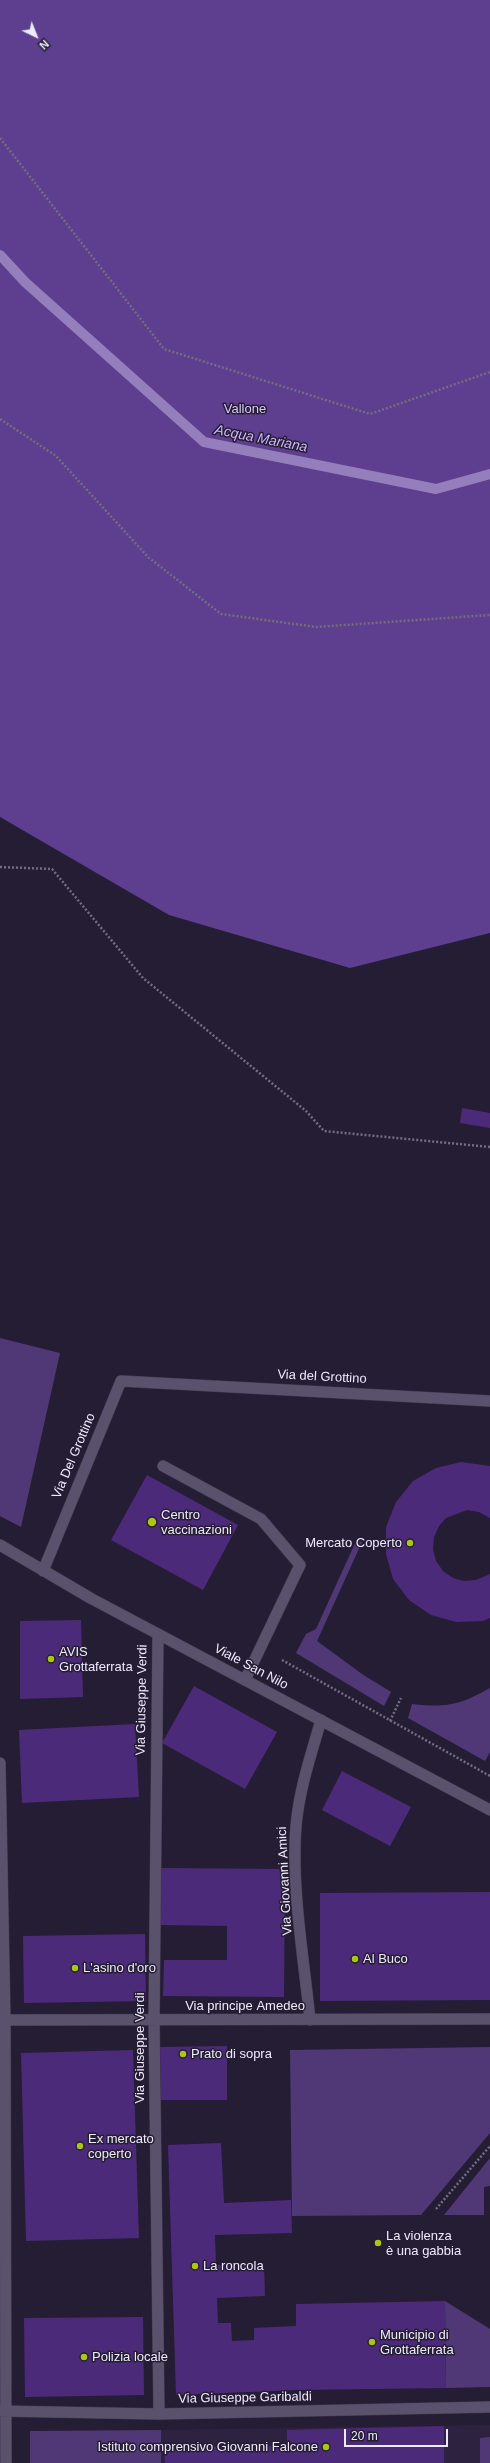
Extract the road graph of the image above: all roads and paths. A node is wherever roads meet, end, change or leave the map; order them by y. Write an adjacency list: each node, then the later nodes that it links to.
1 (0, 138): 2 (path)
2 (490, 372)
3 (0, 419): 4 (path)
4 (490, 615)
5 (0, 867): 6 (path)
6 (490, 1147)
7 (153, 1382): 8 (street, Via del Grottino); 11 (street, Via Del Grottino)
8 (490, 1401)
9 (163, 1466): 14 (street)
10 (0, 1545): 11 (street, Viale San Nilo)
11 (43, 1570): 12 (street, Viale San Nilo)
12 (158, 1634): 14 (street, Viale San Nilo); 21 (street, Via Giuseppe Verdi)
13 (282, 1660): 17 (path)
14 (246, 1680): 16 (street, Viale San Nilo)
15 (401, 1698): 17 (path)
16 (321, 1720): 20 (street, Viale San Nilo); 24 (street, Via Giovanni Amici)
17 (390, 1721): 19 (path)
18 (0, 1763): 23 (street)
19 (490, 1776)
20 (490, 1810)
21 (154, 2019): 23 (street, Via principe Amedeo); 24 (street, Via principe Amedeo); 29 (street, Via Giuseppe Verdi)
22 (490, 2019): 24 (street, Via principe Amedeo)
23 (2, 2020): 28 (street)
24 (310, 2020)
25 (490, 2146): 26 (path)
26 (436, 2209)
27 (490, 2406): 29 (street, Via Giuseppe Garibaldi)
28 (3, 2411): 29 (street, Via Giuseppe Garibaldi); 30 (street)
29 (159, 2414)
30 (6, 2463)

